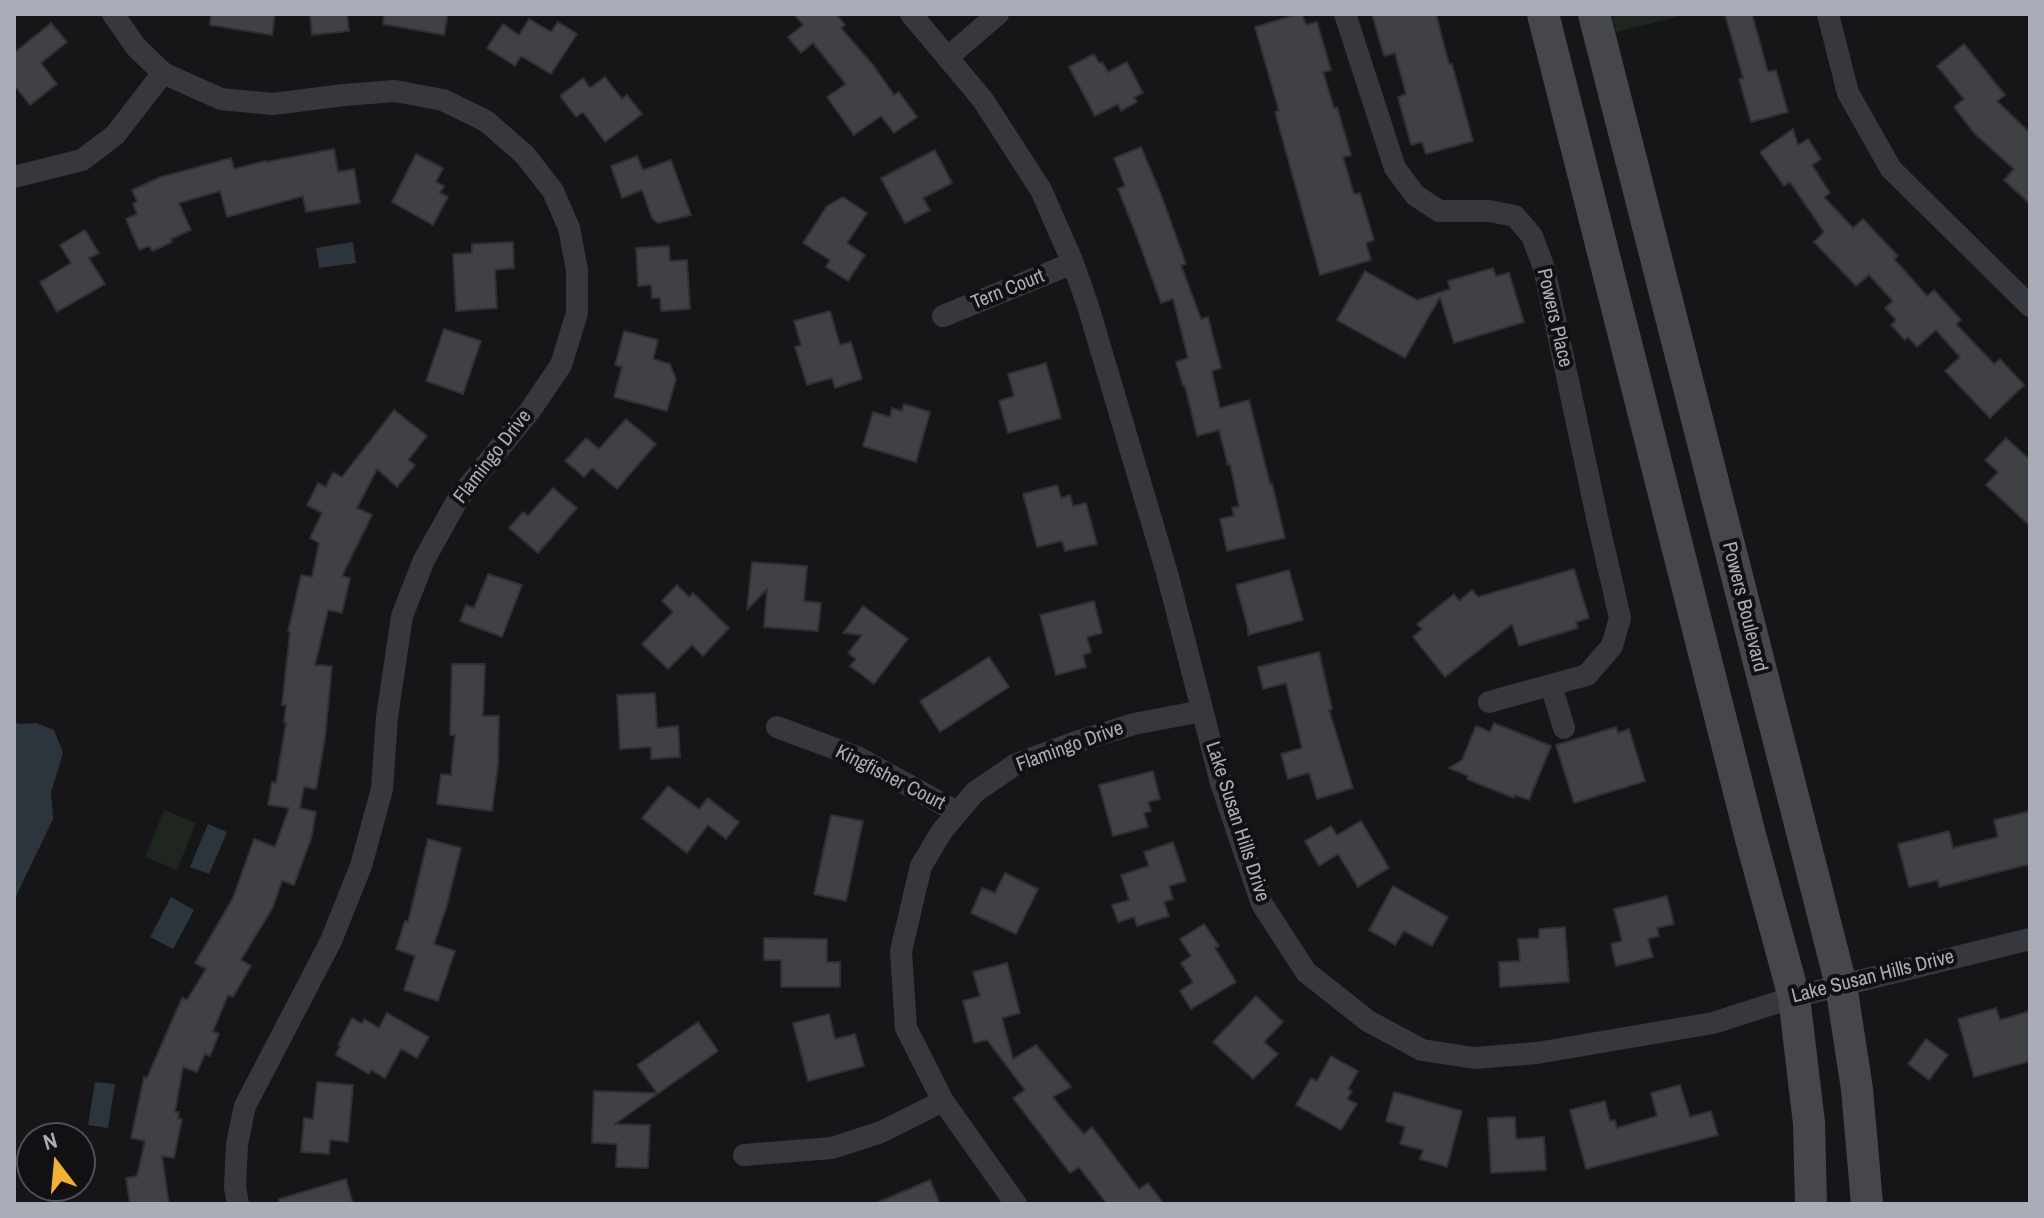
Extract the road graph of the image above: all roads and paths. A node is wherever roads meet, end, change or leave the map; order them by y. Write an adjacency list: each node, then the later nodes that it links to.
1 (113, 14): 9 (street, Flamingo Drive)
2 (911, 14): 8 (street, Lake Susan Hills Drive)
3 (998, 14): 8 (street)
4 (1345, 14): 14 (street, Powers Place)
5 (1543, 14): 22 (main road)
6 (1594, 14): 21 (main road, Powers Boulevard)
7 (1828, 14): 12 (street)
8 (948, 57): 11 (street, Lake Susan Hills Drive)
9 (163, 73): 10 (street); 25 (street, Flamingo Drive)
10 (14, 177)
11 (1073, 263): 13 (street, Tern Court); 16 (street, Lake Susan Hills Drive)
12 (2030, 306)
13 (943, 316)
14 (1551, 685): 15 (street, Powers Place); 18 (street)
15 (1489, 702)
16 (1202, 711): 19 (street, Flamingo Drive); 22 (street, Lake Susan Hills Drive)
17 (777, 727): 19 (street, Kingfisher Court)
18 (1564, 728)
19 (957, 812): 23 (street, Flamingo Drive)
20 (2030, 939): 21 (street, Lake Susan Hills Drive)
21 (1841, 985): 22 (street, Lake Susan Hills Drive); 28 (main road, Powers Boulevard)
22 (1794, 997): 27 (main road)
23 (943, 1101): 24 (street); 26 (street, Flamingo Drive)
24 (744, 1155)
25 (238, 1204)
26 (1016, 1204)
27 (1811, 1204)
28 (1867, 1204)

